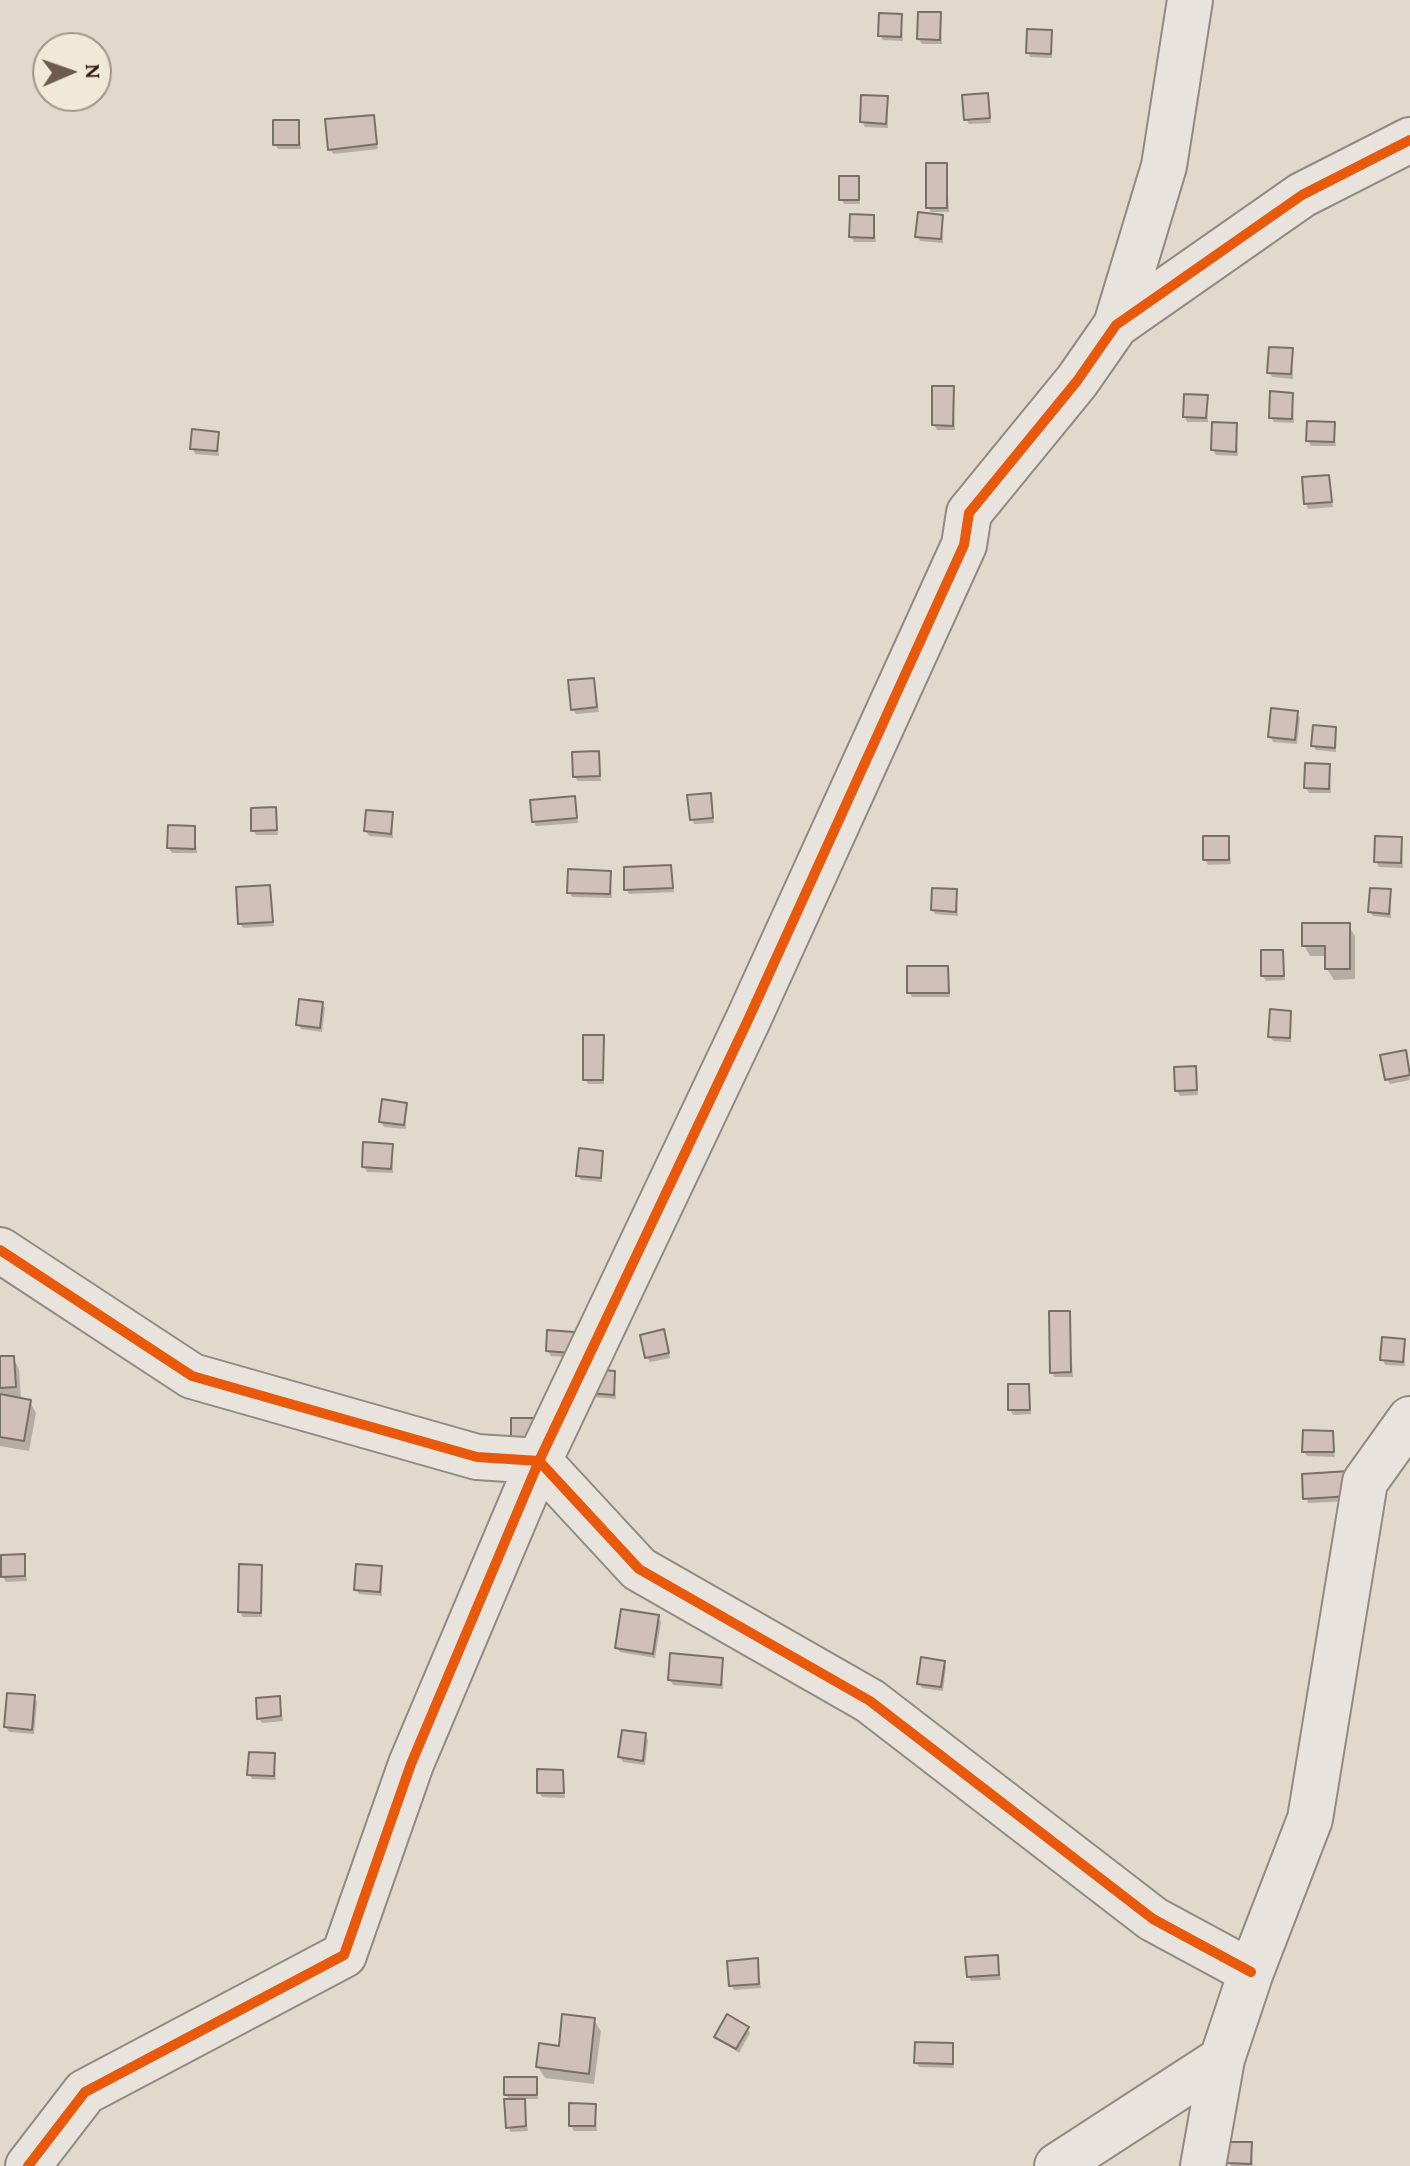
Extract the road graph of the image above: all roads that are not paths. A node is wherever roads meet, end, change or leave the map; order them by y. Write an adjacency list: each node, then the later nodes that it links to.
1 (1190, 0): 3 (street)
2 (1410, 140): 3 (street)
3 (1116, 325): 6 (street)
4 (0, 1250): 6 (street)
5 (1410, 1419): 7 (street)
6 (539, 1461): 7 (street); 9 (street)
7 (1251, 1972): 8 (street)
8 (1222, 2059): 10 (street); 11 (street)
9 (28, 2166)
10 (1057, 2166)
11 (1203, 2166)

